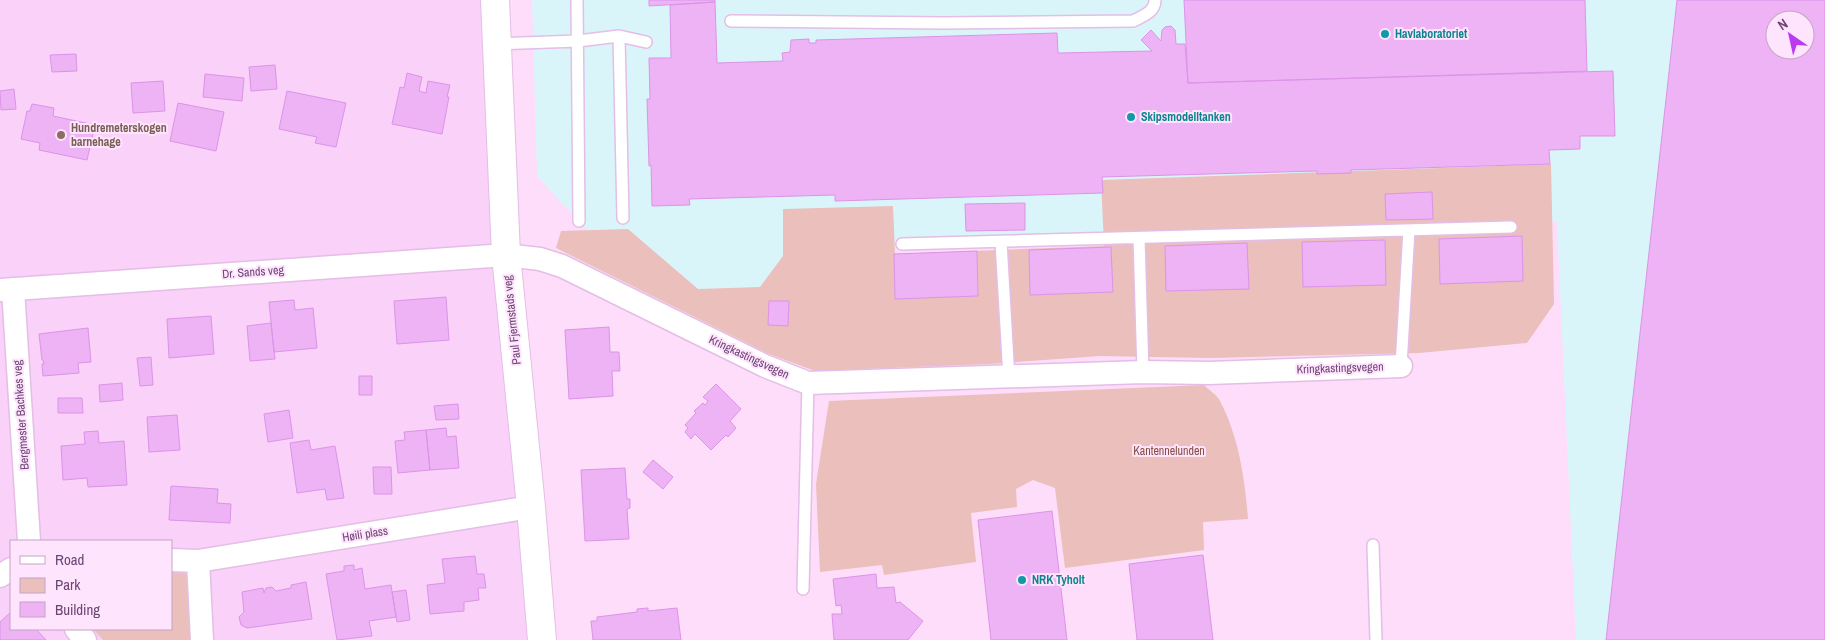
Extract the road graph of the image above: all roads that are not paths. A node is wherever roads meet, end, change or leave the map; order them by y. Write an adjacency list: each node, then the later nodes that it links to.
1 (495, 0): 8 (street, Paul Fjermstads veg)
2 (577, 0): 6 (lane)
3 (1155, 0): 4 (lane)
4 (731, 21)
5 (619, 36): 6 (lane); 7 (lane); 9 (lane)
6 (578, 42): 8 (lane); 10 (lane)
7 (646, 42)
8 (497, 44): 16 (street, Paul Fjermstads veg)
9 (623, 218)
10 (579, 221)
11 (1511, 227): 12 (lane)
12 (1409, 230): 13 (lane); 18 (lane, Kringkastingsvegen)
13 (1139, 238): 14 (lane); 19 (lane)
14 (1001, 242): 15 (lane); 20 (lane)
15 (902, 244)
16 (506, 254): 17 (street, Dr. Sands veg); 21 (street, Kringkastingsvegen); 22 (street, Paul Fjermstads veg)
17 (6, 290): 23 (street, Bergmester Bachkes veg)
18 (1401, 366): 19 (street, Kringkastingsvegen)
19 (1143, 372): 20 (street, Kringkastingsvegen)
20 (1009, 378): 21 (street, Kringkastingsvegen)
21 (808, 383): 27 (lane)
22 (531, 507): 26 (street, Høili plass); 31 (street, Paul Fjermstads veg)
23 (29, 540)
24 (1373, 545): 32 (lane)
25 (172, 560): 26 (street, Høili plass)
26 (198, 561): 30 (street)
27 (802, 589)
28 (77, 630): 29 (street)
29 (85, 640)
30 (202, 640)
31 (542, 640)
32 (1376, 640)

